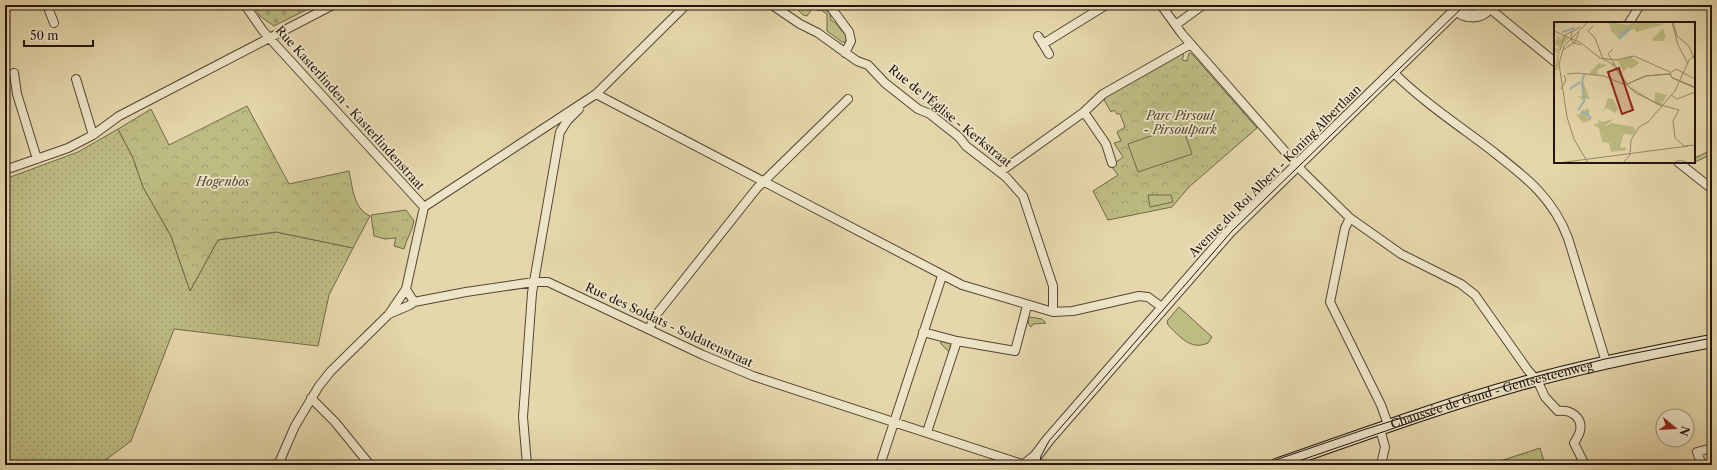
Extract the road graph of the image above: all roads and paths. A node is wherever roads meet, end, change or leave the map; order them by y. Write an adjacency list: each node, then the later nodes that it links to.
1 (47, 5): 14 (street)
2 (245, 5): 17 (street, Rue Kasterlinden - Kasterlindenstraat)
3 (333, 5): 17 (street)
4 (686, 5): 26 (street)
5 (772, 5): 20 (street, Rue de l'Église - Kerkstraat)
6 (829, 5): 20 (street)
7 (1106, 5): 18 (street)
8 (1161, 5): 15 (street)
9 (1203, 5): 15 (street)
10 (1640, 5): 13 (street)
11 (1490, 7): 12 (street, Avenue du Roi Albert - Koning Albertlaan); 22 (street)
12 (1455, 8): 23 (street, Avenue du Roi Albert - Koning Albertlaan)
13 (1630, 22)
14 (54, 23)
15 (1177, 24): 19 (street)
16 (1038, 36): 18 (street)
17 (269, 37): 32 (street); 41 (street, Rue Kasterlinden - Kasterlindenstraat)
18 (1043, 44): 21 (street)
19 (1192, 44): 29 (street); 36 (street)
20 (846, 52): 38 (street, Rue de l'Église - Kerkstraat)
21 (1049, 54)
22 (1554, 61)
23 (1393, 72): 36 (street, Avenue du Roi Albert - Koning Albertlaan); 55 (street)
24 (14, 73): 33 (street)
25 (76, 79): 32 (street)
26 (596, 94): 28 (street); 39 (street)
27 (848, 99): 39 (street)
28 (582, 105): 30 (street); 31 (street)
29 (1084, 112): 34 (street); 38 (street)
30 (549, 124): 31 (street); 41 (street)
31 (560, 132): 44 (street)
32 (93, 135): 33 (street)
33 (37, 159): 37 (street)
34 (1112, 163)
35 (1679, 163): 40 (street)
36 (1298, 164): 42 (street); 48 (street, Avenue du Roi Albert - Koning Albertlaan)
37 (5, 170)
38 (1000, 172): 49 (street, Rue de l'Église - Kerkstraat)
39 (763, 183): 43 (street); 51 (street)
40 (1712, 189)
41 (424, 207): 45 (street)
42 (1350, 218): 56 (street); 59 (street)
43 (942, 276): 47 (street); 52 (street)
44 (534, 282): 46 (street, Rue des Soldats - Soldatenstraat); 51 (street, Rue des Soldats - Soldatenstraat); 64 (street)
45 (406, 289): 46 (street); 50 (street)
46 (414, 302): 50 (street, Rue des Soldats - Soldatenstraat)
47 (1027, 306): 49 (street); 53 (street)
48 (1163, 308): 49 (street); 66 (street, Avenue du Roi Albert - Koning Albertlaan)
49 (1053, 312)
50 (389, 314): 57 (street)
51 (649, 329): 58 (street, Rue des Soldats - Soldatenstraat)
52 (923, 332): 53 (street); 58 (street)
53 (957, 341): 60 (street)
54 (1712, 341): 55 (main road, Chaussée de Gand - Gentsesteenweg)
55 (1606, 362): 56 (main road, Chaussée de Gand - Gentsesteenweg)
56 (1536, 380): 59 (main road, Chaussée de Gand - Gentsesteenweg); 69 (street)
57 (311, 398): 62 (street); 63 (street)
58 (894, 422): 60 (street, Rue des Soldats - Soldatenstraat); 65 (street)
59 (1384, 428): 67 (main road, Chaussée de Gand - Gentsesteenweg); 68 (street)
60 (926, 432): 66 (street, Rue des Soldats - Soldatenstraat)
61 (1712, 448): 70 (street)
62 (278, 465)
63 (370, 465)
64 (527, 465)
65 (880, 465)
66 (1025, 465)
67 (1276, 465)
68 (1381, 465)
69 (1585, 465)
70 (1702, 465)

